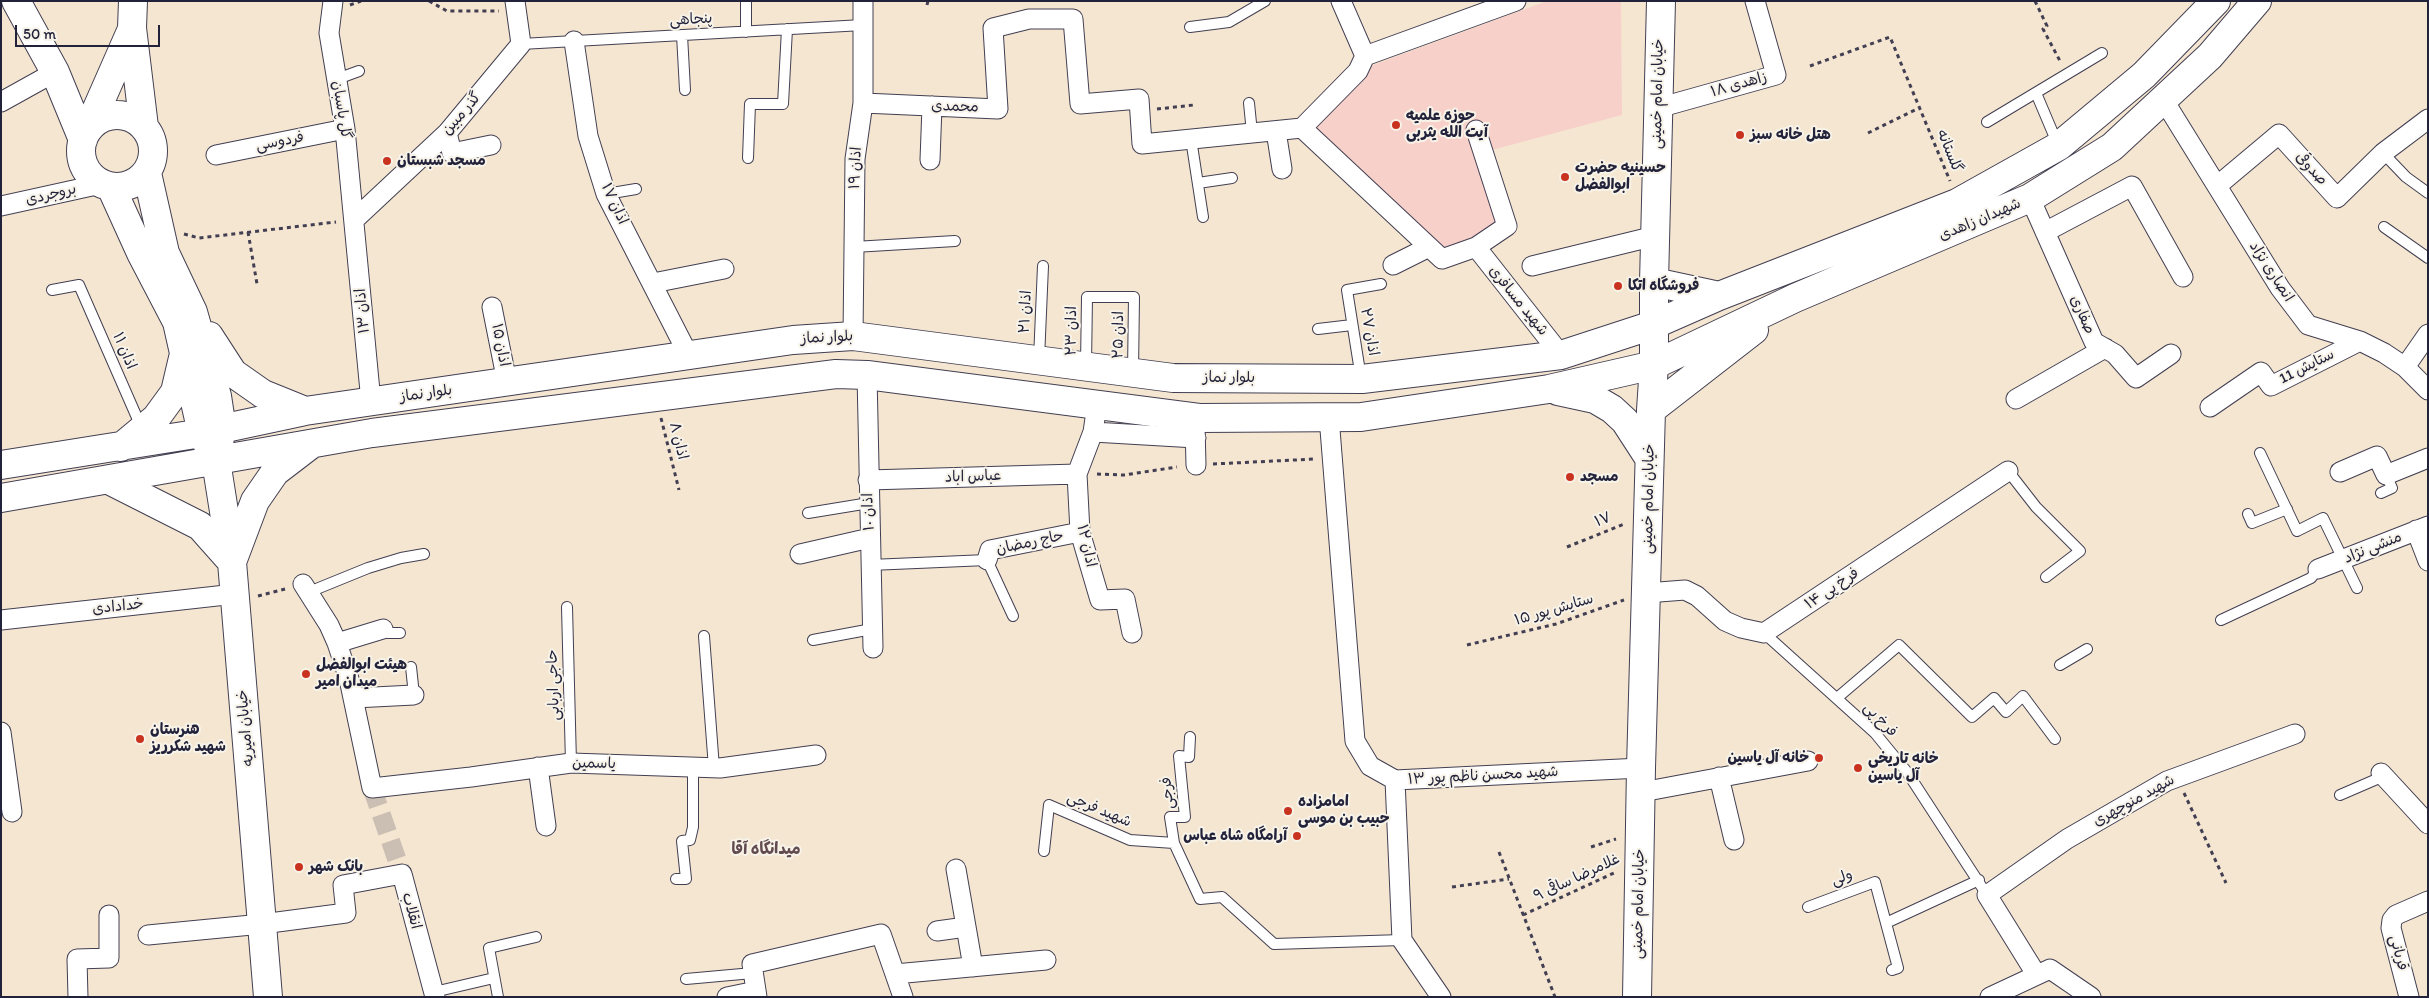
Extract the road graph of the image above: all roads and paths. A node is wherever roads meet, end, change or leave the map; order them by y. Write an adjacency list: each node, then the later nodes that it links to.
1 (16, 1): 27 (main road)
2 (133, 1): 18 (main road)
3 (333, 1): 30 (street, گل پاسبان)
4 (429, 1): 15 (path)
5 (746, 1): 20 (lane)
6 (863, 1): 16 (street, اذان ۱۹)
7 (1265, 1): 17 (lane)
8 (1341, 1): 25 (street)
9 (1516, 1): 25 (street)
10 (1661, 1): 39 (main road, خیابان امام خمینی)
11 (1755, 1): 39 (street, زاهدی ۱۸)
12 (2035, 1): 29 (path)
13 (2216, 1): 55 (main road, شهیدان زاهدی)
14 (2257, 1): 33 (main road, شهیدان زاهدی)
15 (515, 6): 23 (street)
16 (863, 25): 19 (lane, پنجاهی); 35 (street, اذان ۱۹)
17 (1190, 27)
18 (132, 28): 44 (main road); 52 (main road)
19 (786, 29): 20 (lane, پنجاهی); 58 (lane)
20 (746, 32): 21 (lane, پنجاهی)
21 (682, 35): 22 (lane, پنجاهی); 31 (lane)
22 (574, 41): 23 (lane, پنجاهی); 68 (street, اذان ۱۷)
23 (521, 44): 49 (street, گذر مبین)
24 (2102, 53): 29 (lane)
25 (1366, 56): 45 (street)
26 (1810, 66): 40 (path, گلستانه)
27 (55, 72): 34 (street); 52 (main road)
28 (359, 72): 30 (lane)
29 (2067, 75): 32 (lane)
30 (337, 79): 46 (street, گل پاسبان)
31 (684, 90)
32 (2036, 93): 43 (lane); 55 (lane)
33 (2163, 99): 65 (street, انصاری نژاد); 69 (main road, شهیدان زاهدی)
34 (1, 102)
35 (863, 103): 38 (street, محمدی); 80 (street, اذان ۱۹)
36 (1249, 103): 50 (lane)
37 (1194, 105): 41 (path)
38 (932, 106): 41 (street, محمدی); 59 (street)
39 (1658, 108): 78 (main road, خیابان امام خمینی)
40 (1919, 108): 51 (path); 70 (path, گلستانه)
41 (1140, 110): 53 (street)
42 (2428, 119): 56 (street, صدوقی)
43 (1986, 122)
44 (144, 127): 52 (main road); 61 (main road)
45 (1302, 128): 48 (street); 81 (street)
46 (345, 129): 57 (street, فردوسی); 73 (street, گل پاسبان)
47 (1476, 130): 82 (street)
48 (1276, 131): 50 (street); 60 (street)
49 (447, 133): 54 (street); 73 (street, گذر مبین)
50 (1252, 133): 53 (street)
51 (1868, 133)
52 (86, 135): 64 (main road)
53 (1191, 139): 63 (lane)
54 (491, 146)
55 (2059, 146): 70 (main road, شهیدان زاهدی)
56 (2383, 153): 65 (street, صدوقی); 67 (lane)
57 (216, 155)
58 (748, 158)
59 (930, 160)
60 (1282, 169)
61 (146, 173): 64 (main road); 74 (main road)
62 (1232, 178): 63 (lane)
63 (1198, 183): 72 (lane)
64 (106, 185): 71 (street, بروجردی); 107 (main road)
65 (2217, 186): 105 (street, انصاری نژاد)
66 (636, 189): 68 (lane)
67 (2428, 193)
68 (606, 194): 91 (street, اذان ۱۷)
69 (2030, 198): 77 (street, صفاری); 97 (main road, شهیدان زاهدی)
70 (1957, 203): 88 (main road, شهیدان زاهدی)
71 (1, 206)
72 (1203, 217)
73 (354, 220): 76 (path); 125 (street, اذان ۱۳)
74 (160, 227): 76 (path); 99 (main road)
75 (2384, 227): 83 (lane)
76 (248, 232): 92 (path)
77 (2045, 232): 89 (street); 106 (street, صفاری)
78 (1655, 236): 86 (street); 90 (main road, خیابان امام خمینی)
79 (956, 241): 80 (lane)
80 (854, 246): 104 (street, اذان ۱۹)
81 (1429, 247): 82 (street); 84 (street)
82 (1476, 247): 109 (street, شهید مسافری)
83 (2428, 258)
84 (1393, 265)
85 (1043, 266): 111 (lane, اذان ۲۱)
86 (1532, 266)
87 (724, 270): 91 (street)
88 (1790, 270): 95 (main road, شهیدان زاهدی); 97 (main road)
89 (2183, 277)
90 (1654, 282): 95 (main road); 101 (main road, خیابان امام خمینی)
91 (653, 283): 110 (street, اذان ۱۷)
92 (257, 284)
93 (1381, 284): 100 (lane, اذان ۲۷)
94 (52, 290): 132 (lane, اذان ۱۱)
95 (1719, 296): 101 (main road, شهیدان زاهدی)
96 (1134, 298): 114 (lane, اذان ۲۳); 116 (lane, اذان ۲۵)
97 (1795, 298): 113 (main road, شهیدان زاهدی); 128 (main road)
98 (492, 307): 119 (street, اذان ۱۵)
99 (193, 312): 129 (main road); 133 (main road)
100 (1352, 325): 102 (lane); 118 (lane, اذان ۲۷)
101 (1653, 325): 109 (main road, بلوار نماز); 113 (main road, خیابان امام خمینی)
102 (1318, 329)
103 (2428, 334): 115 (street)
104 (853, 336): 110 (main road, بلوار نماز); 111 (main road, بلوار نماز)
105 (2360, 341): 115 (street, انصاری نژاد); 127 (street, ستایش 11)
106 (2105, 348): 108 (street, صفاری); 124 (street)
107 (184, 354): 132 (main road); 133 (main road)
108 (2171, 354)
109 (1561, 355): 112 (main road, بلوار نماز)
110 (689, 356): 119 (main road, بلوار نماز)
111 (1039, 360): 114 (main road, بلوار نماز)
112 (1509, 360): 118 (main road, بلوار نماز); 122 (main road)
113 (1654, 365): 120 (main road, بلوار نماز); 128 (main road, خیابان امام خمینی)
114 (1086, 366): 116 (main road, بلوار نماز)
115 (2405, 367): 121 (street, انصاری نژاد)
116 (1133, 372): 118 (main road, بلوار نماز)
117 (867, 375): 123 (main road, بلوار نماز); 126 (main road, بلوار نماز); 147 (street, اذان ۱۰)
118 (1362, 379)
119 (507, 382): 125 (main road, بلوار نماز)
120 (1549, 389): 122 (main road, بلوار نماز); 138 (main road)
121 (2428, 390)
122 (1512, 394): 130 (main road, بلوار نماز)
123 (656, 397): 135 (main road, بلوار نماز); 148 (path, اذان ۸)
124 (2016, 399)
125 (371, 402): 129 (main road, بلوار نماز)
126 (1097, 405): 131 (main road, بلوار نماز); 134 (street, اذان ۱۲)
127 (2210, 406)
128 (1651, 410): 138 (main road, خیابان امام خمینی)
129 (304, 412): 133 (main road, بلوار نماز)
130 (1329, 417): 131 (main road, بلوار نماز); 206 (street)
131 (1195, 428): 134 (street); 142 (street)
132 (142, 429): 136 (main road)
133 (212, 431): 136 (main road, بلوار نماز); 140 (main road, خیابان امیریه)
134 (1093, 432): 145 (street, اذان ۱۲)
135 (314, 442): 140 (main road, بلوار نماز); 164 (main road)
136 (121, 447): 141 (main road, بلوار نماز)
137 (2260, 453): 151 (lane)
138 (1650, 458): 153 (main road, خیابان امام خمینی)
139 (2428, 458): 144 (street)
140 (216, 461): 146 (main road, بلوار نماز); 164 (main road, خیابان امیریه)
141 (1, 465)
142 (1196, 465)
143 (2008, 471): 167 (lane); 179 (street, فرخ پی ۱۴)
144 (2340, 472)
145 (1077, 474): 147 (street, عباس اباد); 156 (street, اذان ۱۲)
146 (109, 480): 149 (main road, بلوار نماز); 164 (main road)
147 (868, 480): 150 (street, اذان ۱۰)
148 (679, 490)
149 (1, 498)
150 (869, 503): 152 (lane); 157 (street, اذان ۱۰)
151 (2287, 509): 154 (lane); 162 (lane)
152 (808, 513)
153 (1648, 514): 158 (path, ۱۷); 170 (main road, خیابان امام خمینی)
154 (2248, 514)
155 (2422, 528): 162 (street, منشی نژاد); 163 (street)
156 (1080, 532): 161 (street, حاج رمضان); 178 (street, اذان ۱۲)
157 (870, 538): 160 (street); 165 (street, اذان ۱۰)
158 (1567, 546)
159 (424, 554): 168 (lane)
160 (800, 554)
161 (988, 560): 165 (lane); 173 (lane)
162 (2342, 560): 166 (street, منشی نژاد); 169 (lane)
163 (2428, 561)
164 (232, 562): 171 (main road, خیابان امیریه)
165 (870, 565): 176 (street, اذان ۱۰)
166 (2318, 569): 175 (lane)
167 (2046, 577)
168 (306, 588): 171 (path); 182 (street)
169 (2357, 588)
170 (1646, 592): 179 (street); 183 (path, ستایش پور ۱۵); 207 (main road, خیابان امام خمینی)
171 (235, 598): 174 (street, خدادادی); 228 (main road, خیابان امیریه)
172 (567, 607): 199 (lane, حاجی اربابی)
173 (1013, 616)
174 (1, 620)
175 (2221, 620)
176 (872, 629): 181 (lane); 184 (street, اذان ۱۰)
177 (392, 631): 182 (street)
178 (1132, 633)
179 (1764, 633): 192 (lane, فرخ پی)
180 (704, 636): 202 (lane)
181 (813, 640)
182 (337, 643): 191 (street)
183 (1467, 645)
184 (873, 648)
185 (2087, 649): 186 (lane)
186 (2060, 665)
187 (411, 667): 189 (lane)
188 (2027, 685): 190 (lane)
189 (414, 695): 191 (street)
190 (2023, 696): 192 (lane); 196 (lane)
191 (354, 698): 200 (street, یاسمین)
192 (1837, 698): 222 (lane, فرخ پی)
193 (1, 732): 209 (street)
194 (2295, 734): 205 (street, شهید منوچهری)
195 (1190, 738): 213 (lane, فرجی)
196 (2055, 739)
197 (816, 755): 202 (street, یاسمین)
198 (1808, 761): 204 (street, شهید محسن ناظم پور ۱۳)
199 (572, 763): 200 (street, یاسمین); 201 (street, یاسمین)
200 (538, 767): 211 (street)
201 (693, 767): 202 (street, یاسمین); 218 (lane)
202 (714, 768)
203 (2383, 775): 208 (lane); 210 (street)
204 (1719, 777): 207 (street, شهید محسن ناظم پور ۱۳); 212 (street)
205 (2176, 777): 220 (path); 222 (street, شهید منوچهری)
206 (1395, 780): 207 (street, شهید محسن ناظم پور ۱۳); 233 (street, شهید محسن ناظم پور ۱۳)
207 (1641, 780): 216 (main road, خیابان امام خمینی)
208 (2340, 795)
209 (13, 813)
210 (2428, 824)
211 (546, 826)
212 (1734, 840)
213 (1174, 843): 214 (lane, شهید فرجی); 233 (lane)
214 (1044, 851)
215 (1499, 852): 219 (path)
216 (1640, 861): 226 (path, غلامرضا ساقی ۹); 251 (main road, خیابان امام خمینی)
217 (956, 869): 229 (street)
218 (676, 879)
219 (1509, 879): 221 (path); 226 (path)
220 (2226, 883)
221 (1452, 887)
222 (1983, 888): 227 (lane); 239 (street)
223 (2428, 902): 254 (street, قربانی)
224 (1808, 906): 227 (lane, ولی)
225 (109, 915): 244 (street)
226 (1523, 915): 250 (path)
227 (1886, 922): 236 (lane, ولی)
228 (262, 924): 231 (street); 242 (street, انقلاب); 245 (main road, خیابان امیریه)
229 (966, 927): 230 (street); 235 (street)
230 (937, 931)
231 (148, 935)
232 (536, 937): 240 (lane)
233 (1402, 940): 249 (street)
234 (1046, 960): 235 (street)
235 (973, 967): 238 (street)
236 (1892, 970)
237 (753, 973): 238 (street); 241 (lane); 243 (street)
238 (895, 974): 248 (street)
239 (2036, 974): 252 (street); 253 (street)
240 (494, 978): 242 (lane); 246 (lane)
241 (686, 979)
242 (434, 994)
243 (756, 994): 247 (street)
244 (78, 997)
245 (268, 997)
246 (498, 997)
247 (727, 997)
248 (903, 997)
249 (1441, 997)
250 (1555, 997)
251 (1637, 997)
252 (1990, 997)
253 (2091, 997)
254 (2409, 997)

